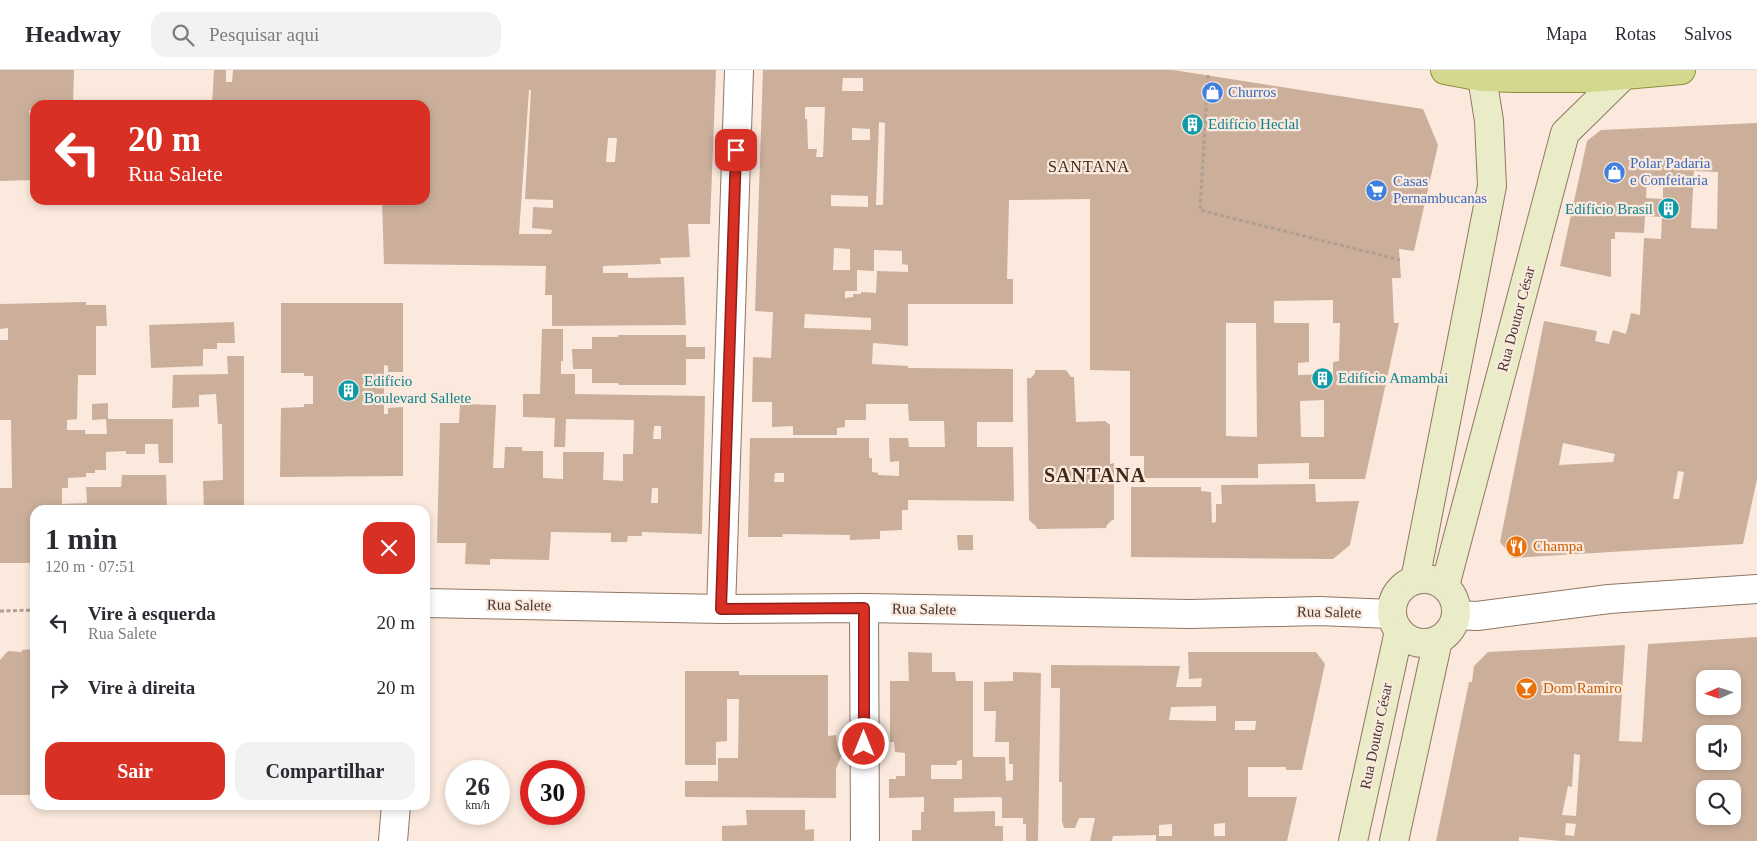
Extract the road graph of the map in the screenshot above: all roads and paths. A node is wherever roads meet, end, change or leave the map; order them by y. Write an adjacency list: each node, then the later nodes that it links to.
1 (739, 70): 14 (street)
2 (1445, 70): 7 (main road)
3 (1681, 70): 6 (main road)
4 (1590, 74): 6 (main road); 7 (main road)
5 (1208, 75): 8 (path)
6 (1624, 75): 10 (street, Rua Doutor César)
7 (1482, 77): 9 (street)
8 (1400, 260)
9 (1415, 580): 10 (street); 18 (street)
10 (1445, 586): 17 (street)
11 (1757, 589): 17 (street)
12 (430, 603): 14 (street, Rua Salete)
13 (864, 608): 14 (street, Rua Salete); 18 (street, Rua Salete); 22 (street)
14 (721, 609)
15 (30, 610): 16 (path)
16 (0, 611)
17 (1456, 615): 19 (street)
18 (1396, 622): 19 (street); 23 (street, Rua Doutor César)
19 (1438, 640): 24 (street)
20 (396, 810): 21 (street)
21 (393, 841)
22 (865, 841)
23 (1353, 841)
24 (1394, 841)

